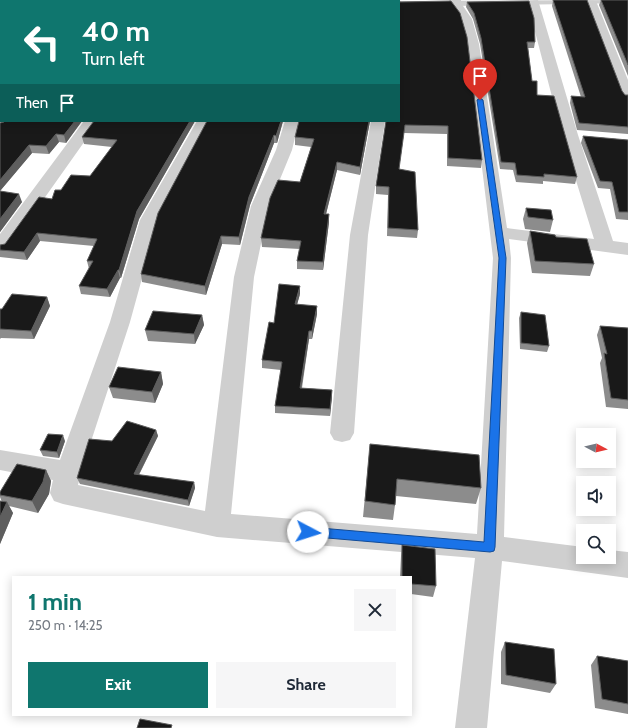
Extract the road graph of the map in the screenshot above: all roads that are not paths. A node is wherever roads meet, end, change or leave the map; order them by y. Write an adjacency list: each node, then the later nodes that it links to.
1 (628, 0): 5 (street)
2 (455, 1): 3 (street); 6 (street); 12 (street)
3 (511, 1): 4 (street)
4 (533, 1): 5 (street); 13 (street)
5 (590, 1): 7 (street)
6 (400, 2)
7 (628, 97)
8 (91, 122): 14 (street)
9 (203, 122): 18 (street)
10 (292, 122): 19 (street)
11 (378, 122): 16 (street)
12 (499, 232): 13 (street); 20 (street)
13 (605, 246): 15 (street)
14 (0, 247)
15 (628, 249)
16 (342, 433)
17 (0, 460): 18 (street)
18 (68, 472): 19 (street)
19 (218, 525): 20 (street)
20 (490, 547): 21 (street); 22 (street)
21 (628, 565)
22 (471, 728)

